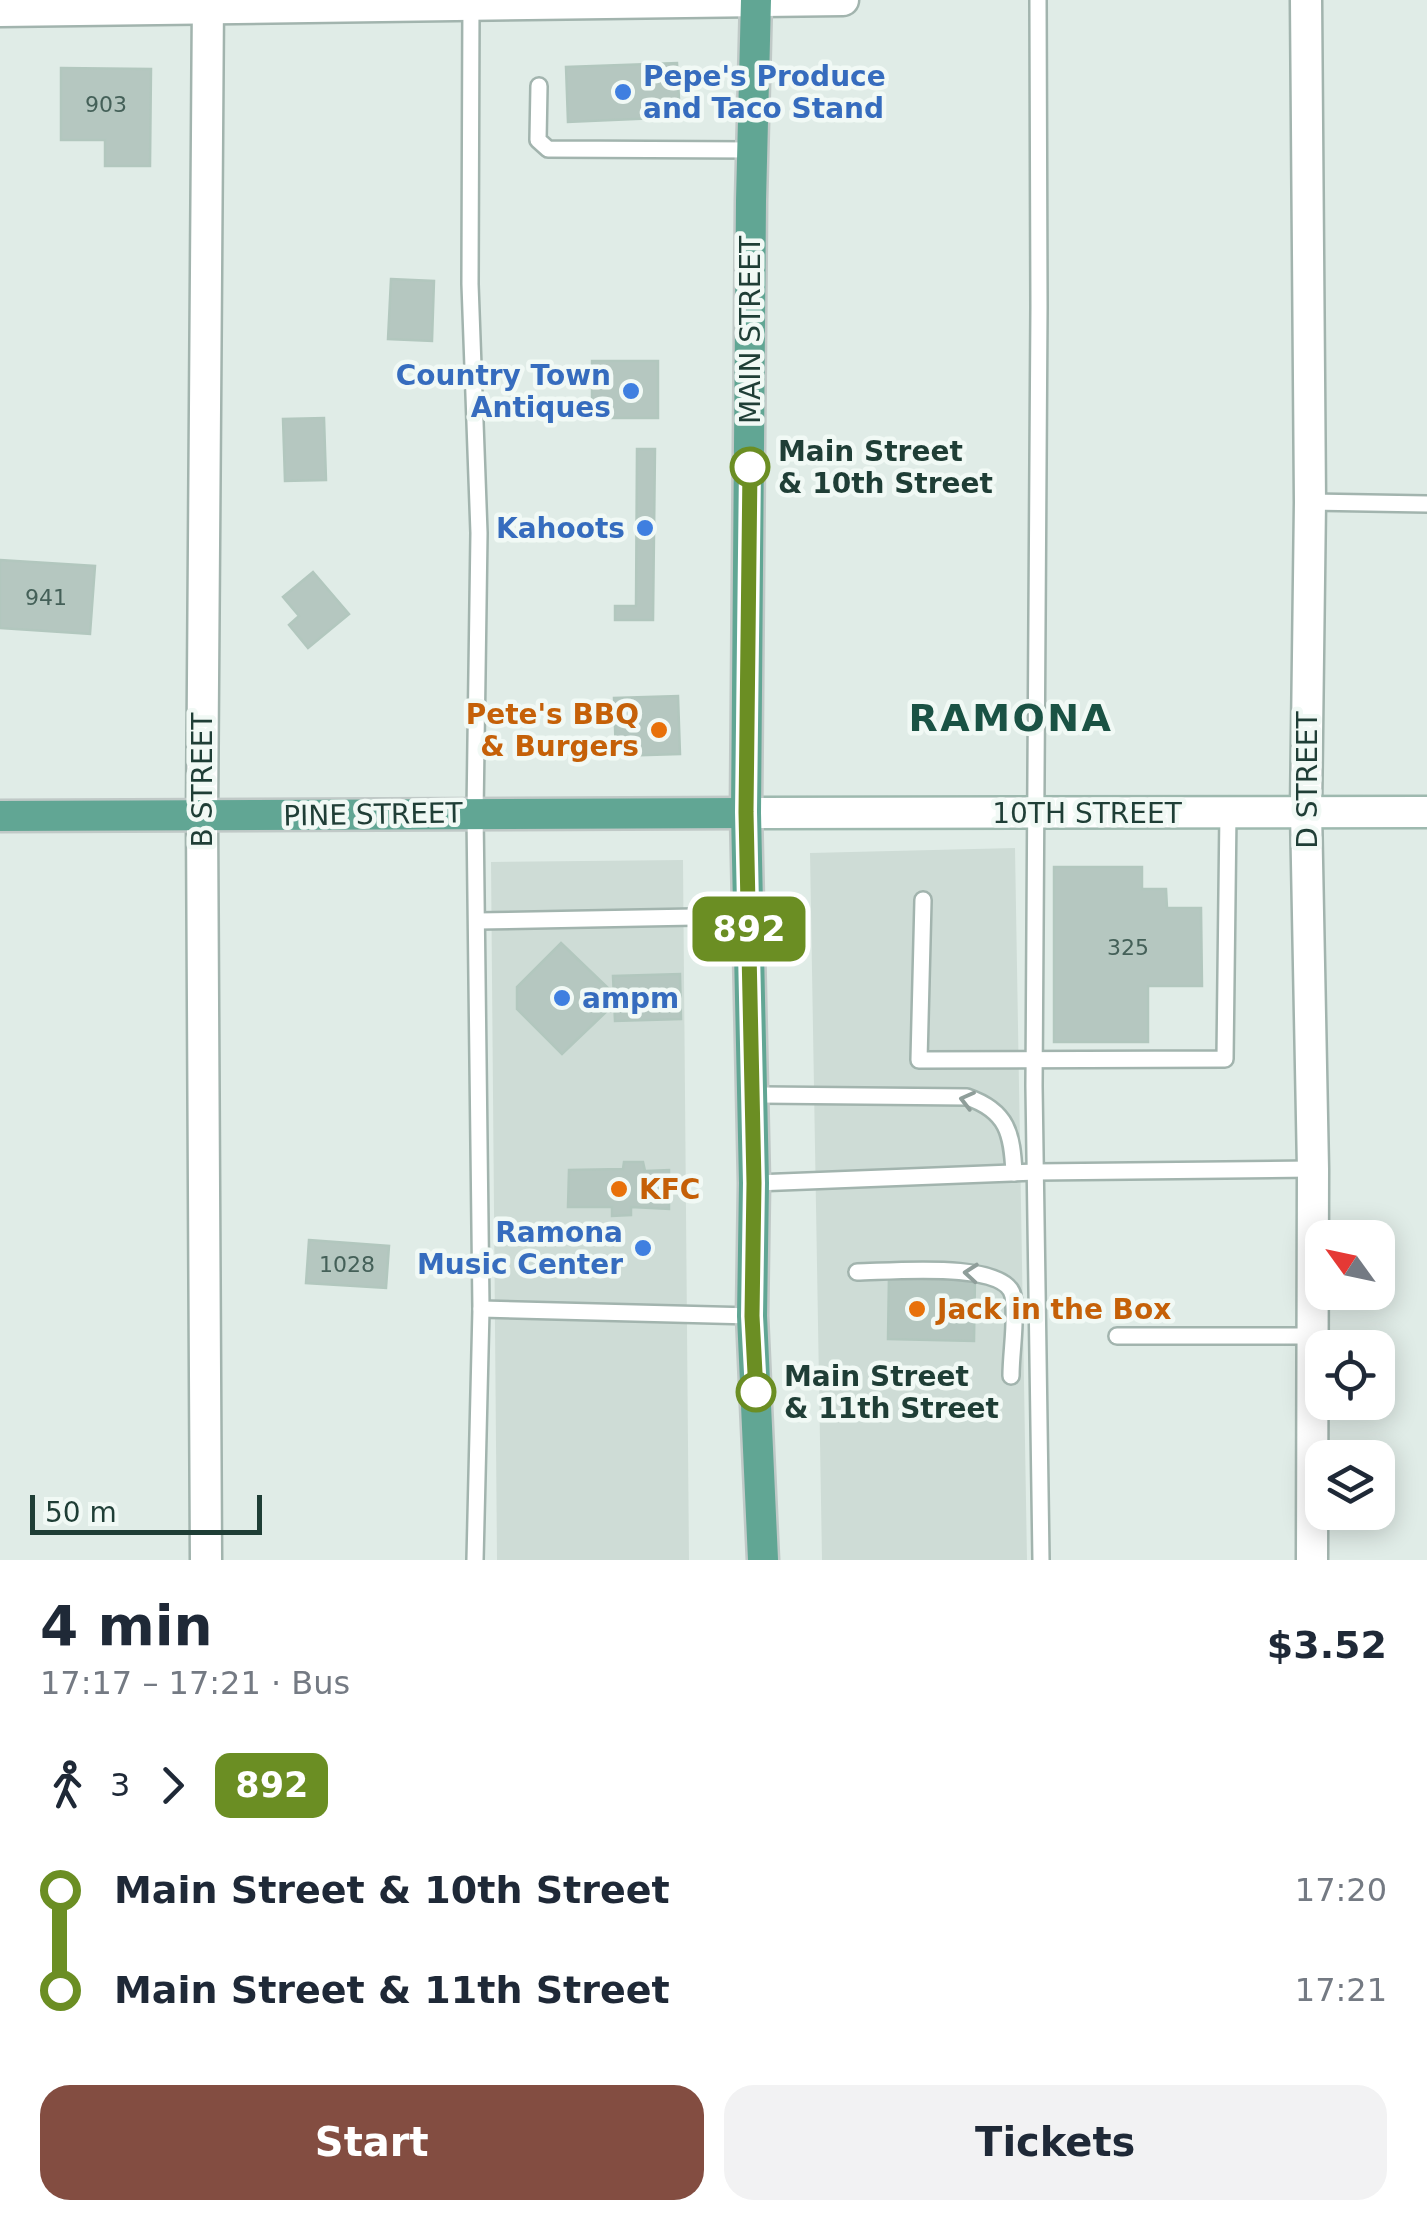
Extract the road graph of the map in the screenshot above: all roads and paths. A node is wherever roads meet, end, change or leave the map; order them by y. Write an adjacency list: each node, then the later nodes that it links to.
1 (843, 0): 4 (street)
2 (1038, 0): 17 (lane)
3 (1306, 0): 10 (street, D STREET)
4 (756, 1): 5 (street); 9 (main road, MAIN STREET)
5 (471, 2): 6 (street); 16 (lane)
6 (208, 5): 7 (street); 19 (street, B STREET)
7 (0, 12)
8 (539, 86): 9 (lane)
9 (752, 150): 13 (main road, MAIN STREET)
10 (1310, 502): 11 (lane); 12 (street, D STREET)
11 (1427, 504)
12 (1306, 811): 14 (street, 10TH STREET); 15 (street, 10TH STREET); 25 (street, D STREET)
13 (746, 812): 16 (main road, PINE STREET); 17 (street, 10TH STREET); 21 (main road, MAIN STREET)
14 (1228, 812): 17 (street, 10TH STREET); 23 (lane)
15 (1427, 812)
16 (475, 813): 19 (main road, PINE STREET); 22 (lane)
17 (1035, 814): 23 (lane)
18 (0, 816): 19 (main road, PINE STREET)
19 (202, 817): 37 (street, B STREET)
20 (923, 900): 23 (lane)
21 (748, 916): 22 (lane); 24 (main road, MAIN STREET)
22 (477, 921): 30 (lane)
23 (1034, 1062): 26 (lane)
24 (752, 1096): 27 (lane, one-way to 24); 28 (main road, MAIN STREET)
25 (1314, 1169): 26 (lane); 32 (street, D STREET)
26 (1036, 1172): 27 (lane); 40 (lane)
27 (1014, 1173): 28 (lane)
28 (754, 1183): 31 (main road, MAIN STREET)
29 (856, 1272): 35 (lane, one-way to 29)
30 (481, 1309): 31 (lane); 38 (lane)
31 (752, 1316): 39 (main road, MAIN STREET)
32 (1313, 1330)
33 (1117, 1336): 34 (lane)
34 (1305, 1336)
35 (1011, 1376)
36 (1313, 1420): 41 (street, D STREET)
37 (206, 1560)
38 (475, 1560)
39 (762, 1560)
40 (1041, 1560)
41 (1312, 1560)

